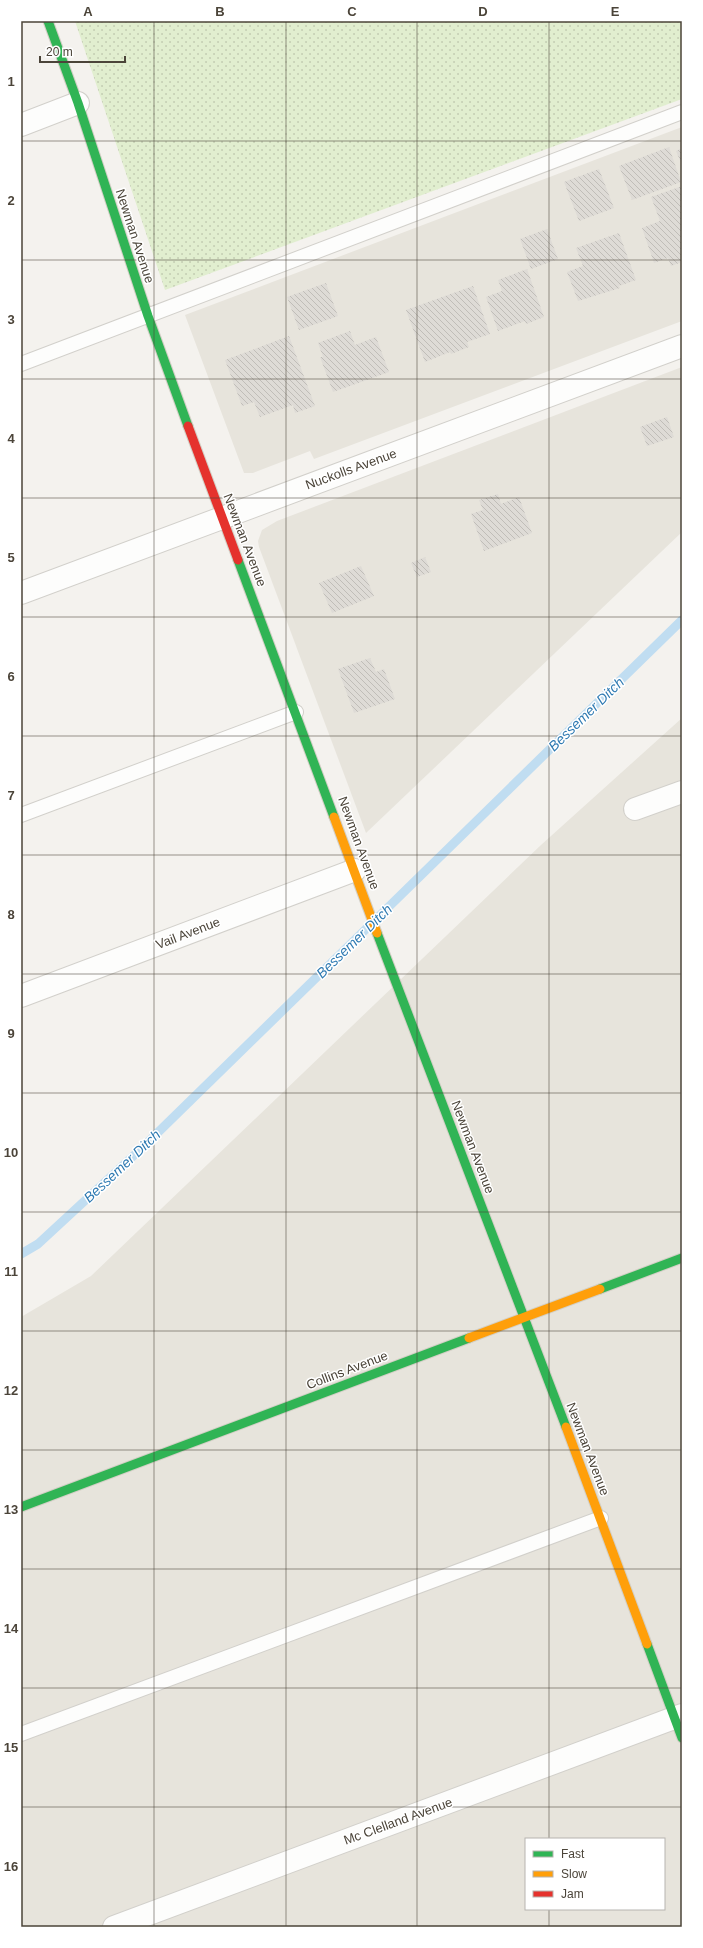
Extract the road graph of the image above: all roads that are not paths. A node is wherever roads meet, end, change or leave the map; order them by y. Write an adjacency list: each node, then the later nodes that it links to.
1 (48, 21): 2 (street, Newman Avenue)
2 (78, 103): 4 (street); 5 (street, Newman Avenue)
3 (682, 112): 5 (lane)
4 (21, 125)
5 (148, 316): 7 (lane); 8 (street, Newman Avenue)
6 (682, 346): 8 (street, Nuckolls Avenue)
7 (21, 364)
8 (222, 517): 9 (street, Nuckolls Avenue); 10 (street, Newman Avenue)
9 (21, 593)
10 (296, 712): 13 (lane); 14 (street, Newman Avenue)
11 (682, 792): 12 (street)
12 (635, 809)
13 (21, 815)
14 (355, 870): 15 (street, Vail Avenue); 17 (street, Newman Avenue)
15 (21, 996)
16 (682, 1258): 17 (street, Collins Avenue)
17 (524, 1318): 18 (street, Collins Avenue); 19 (street, Newman Avenue)
18 (21, 1507)
19 (600, 1518): 20 (street, Newman Avenue); 21 (lane)
20 (678, 1717): 22 (street, Newman Avenue); 23 (street, Mc Clelland Avenue)
21 (21, 1734)
22 (682, 1738)
23 (114, 1927)

